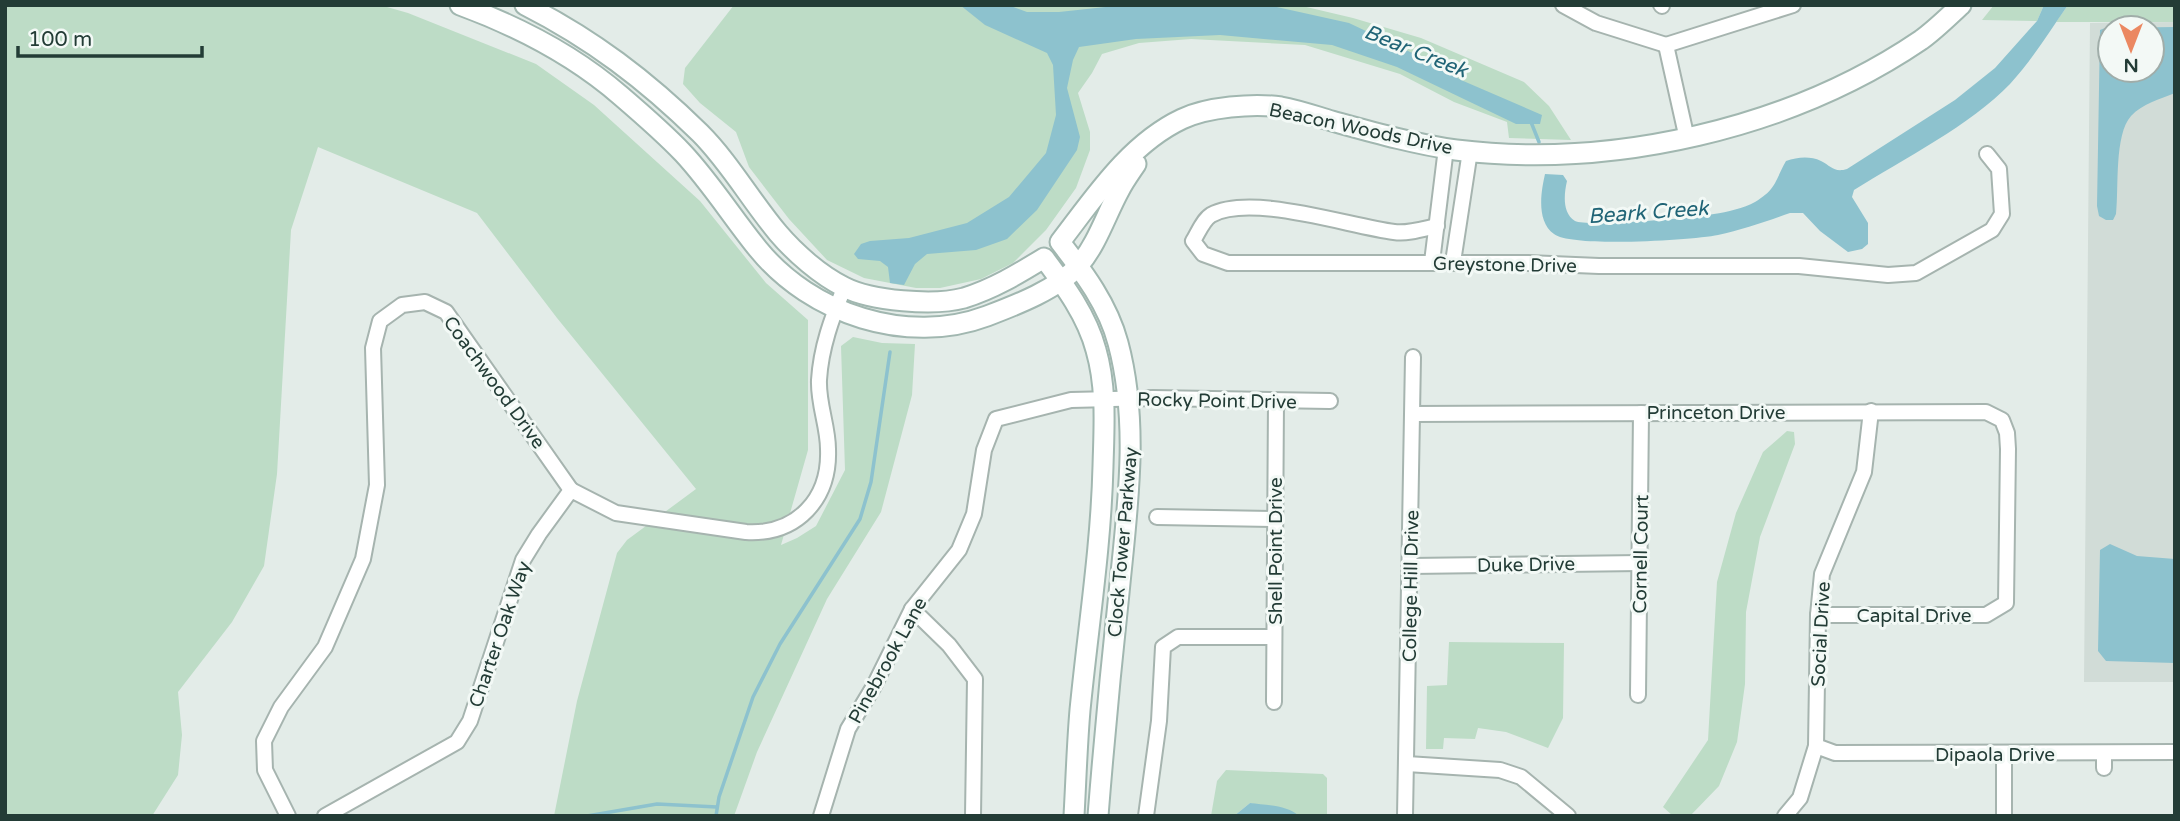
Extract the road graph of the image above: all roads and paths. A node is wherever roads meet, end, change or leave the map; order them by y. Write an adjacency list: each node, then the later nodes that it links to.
1 (460, 5): 6 (street)
2 (525, 5): 9 (street)
3 (1563, 5): 8 (street)
4 (1793, 5): 7 (street)
5 (1961, 5): 12 (street, Beacon Woods Drive)
6 (491, 10): 10 (street)
7 (1759, 11): 8 (street)
8 (1666, 45): 12 (street)
9 (634, 73): 10 (street); 23 (street)
10 (618, 93): 24 (street)
11 (1153, 136): 13 (street, Beacon Woods Drive); 17 (street, Beacon Woods Drive); 21 (street, Beacon Woods Drive)
12 (1687, 139): 14 (street, Beacon Woods Drive)
13 (1446, 148): 14 (street, Beacon Woods Drive); 16 (street)
14 (1470, 151): 20 (street)
15 (1987, 155): 20 (street, Greystone Drive)
16 (1437, 226): 19 (street); 19 (street, Greystone Drive)
17 (1060, 242): 18 (street, Beacon Woods Drive); 21 (street, Clock Tower Parkway)
18 (1044, 258): 22 (street, Clock Tower Parkway); 23 (street)
19 (1432, 262): 20 (street, Greystone Drive)
20 (1453, 262)
21 (1078, 265): 22 (street, Beacon Woods Drive); 26 (street, Clock Tower Parkway)
22 (1060, 279): 24 (street); 27 (street, Clock Tower Parkway)
23 (845, 288): 24 (street)
24 (836, 309): 34 (street)
25 (1413, 357): 32 (street, College Hill Drive)
26 (1127, 399): 27 (street, Rocky Point Drive); 28 (street, Rocky Point Drive); 53 (street, Clock Tower Parkway)
27 (1104, 401): 39 (street, Pinebrook Lane); 52 (street, Clock Tower Parkway)
28 (1276, 401): 29 (street, Rocky Point Drive); 36 (street, Shell Point Drive)
29 (1330, 401)
30 (1871, 411): 31 (street, Princeton Drive); 33 (street, Princeton Drive); 40 (street, Social Drive)
31 (1642, 413): 32 (street, Princeton Drive); 37 (street, Cornell Court)
32 (1413, 414): 38 (street, College Hill Drive)
33 (2007, 433): 40 (street, Capital Drive)
34 (571, 490): 48 (street, Coachwood Drive); 49 (street, Charter Oak Way)
35 (1157, 517): 36 (street)
36 (1274, 519): 41 (street, Shell Point Drive)
37 (1641, 563): 38 (street, Duke Drive); 42 (street, Cornell Court)
38 (1411, 566): 47 (street, College Hill Drive)
39 (912, 609): 50 (street, Pinebrook Lane); 51 (street)
40 (1818, 615): 44 (street, Social Drive)
41 (1275, 637): 43 (street, Shell Point Drive); 54 (street)
42 (1638, 695)
43 (1274, 702)
44 (1816, 746): 46 (street, Dipaola Drive); 57 (street, Social Drive)
45 (2175, 752): 46 (street, Dipaola Drive)
46 (2004, 754): 58 (street)
47 (1407, 764): 55 (street, College Hill Drive); 56 (street)
48 (288, 816)
49 (325, 816)
50 (821, 816)
51 (973, 816)
52 (1073, 816)
53 (1098, 816)
54 (1146, 816)
55 (1405, 816)
56 (1568, 816)
57 (1785, 816)
58 (2004, 816)

